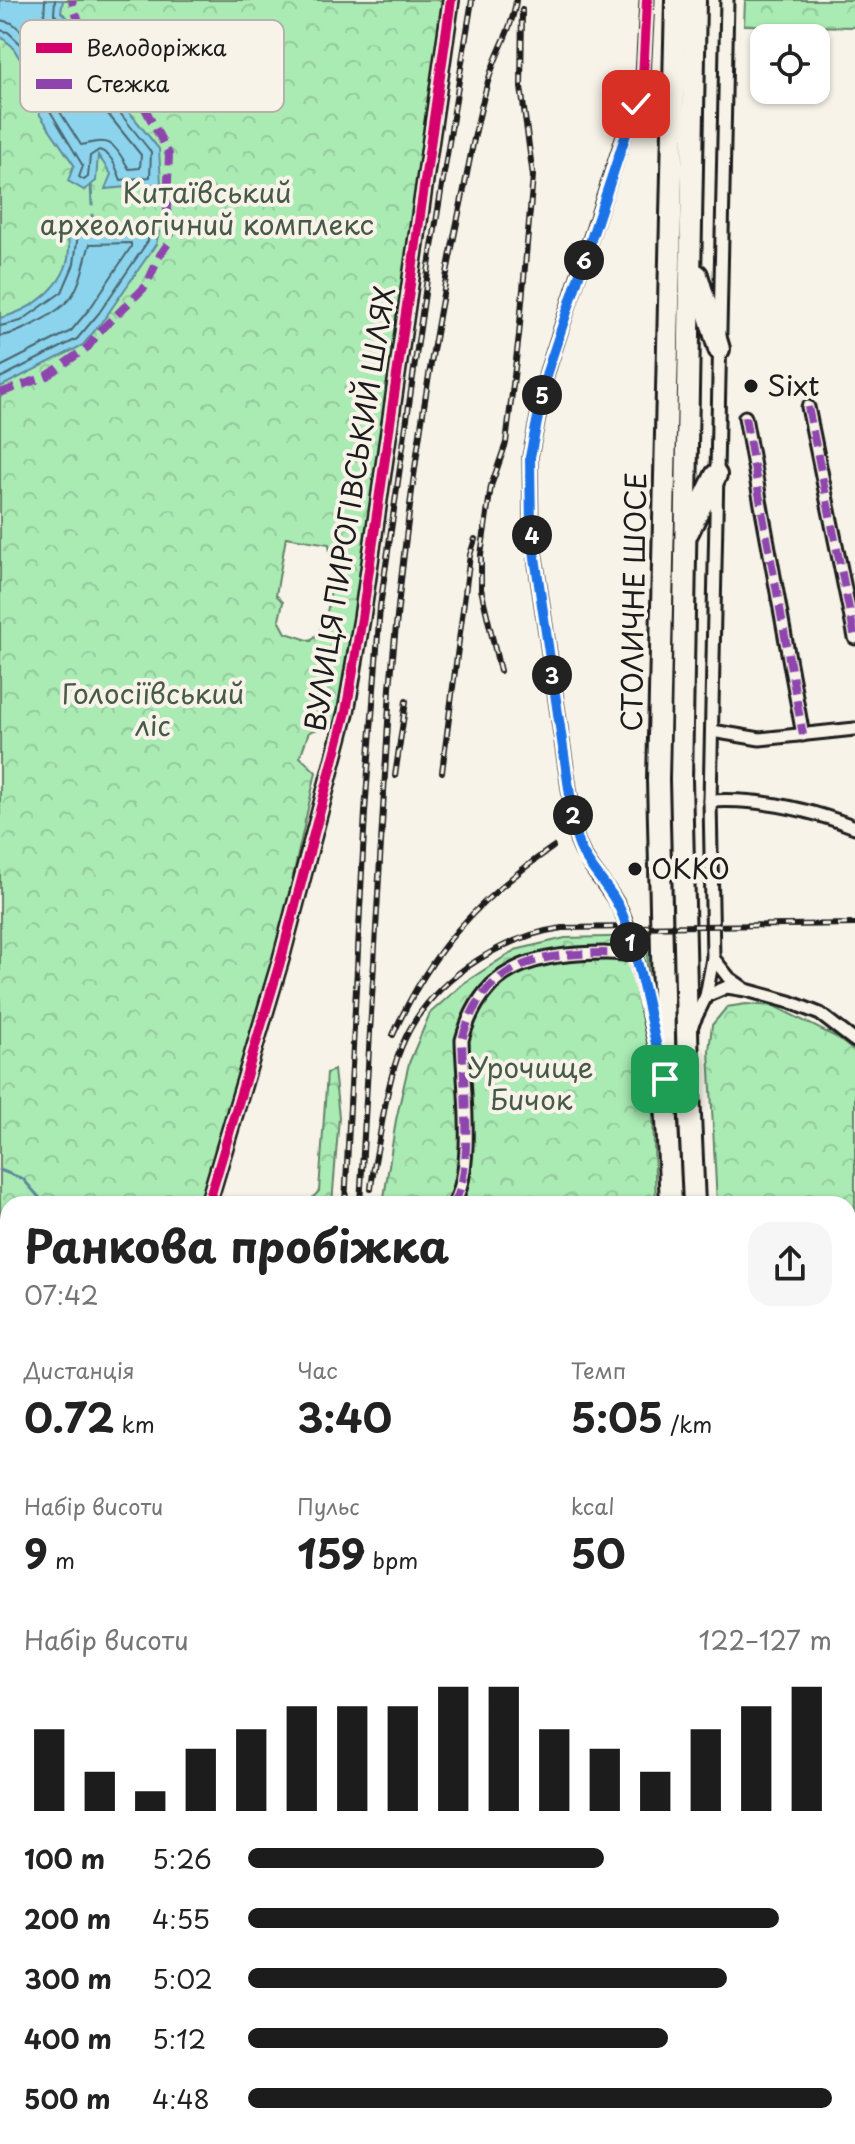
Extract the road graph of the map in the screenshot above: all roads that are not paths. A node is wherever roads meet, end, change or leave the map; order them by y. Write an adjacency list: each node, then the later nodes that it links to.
1 (451, 0): 24 (street, ВУЛИЦЯ ПИРОГІВСЬКИЙ ШЛЯХ)
2 (647, 0): 17 (street)
3 (727, 0): 6 (street)
4 (685, 2): 5 (highway, СТОЛИЧНЕ ШОСЕ); 23 (highway, СТОЛИЧНЕ ШОСЕ)
5 (691, 256): 6 (highway); 10 (highway, СТОЛИЧНЕ ШОСЕ)
6 (719, 349): 9 (street)
7 (808, 407): 11 (street)
8 (745, 417): 14 (street)
9 (716, 475): 10 (highway); 13 (street)
10 (685, 539): 21 (highway, СТОЛИЧНЕ ШОСЕ)
11 (855, 638)
12 (855, 729): 14 (street)
13 (712, 731): 14 (street); 15 (street)
14 (803, 735)
15 (710, 801): 16 (street); 18 (street)
16 (855, 827)
17 (634, 956): 23 (street); 25 (street)
18 (713, 958): 19 (street); 20 (street)
19 (746, 990): 20 (street); 22 (street)
20 (706, 996): 21 (street)
21 (687, 1035): 27 (highway, СТОЛИЧНЕ ШОСЕ)
22 (855, 1041)
23 (665, 1079): 26 (highway, СТОЛИЧНЕ ШОСЕ)
24 (210, 1196)
25 (458, 1196)
26 (671, 1196)
27 (694, 1196)

